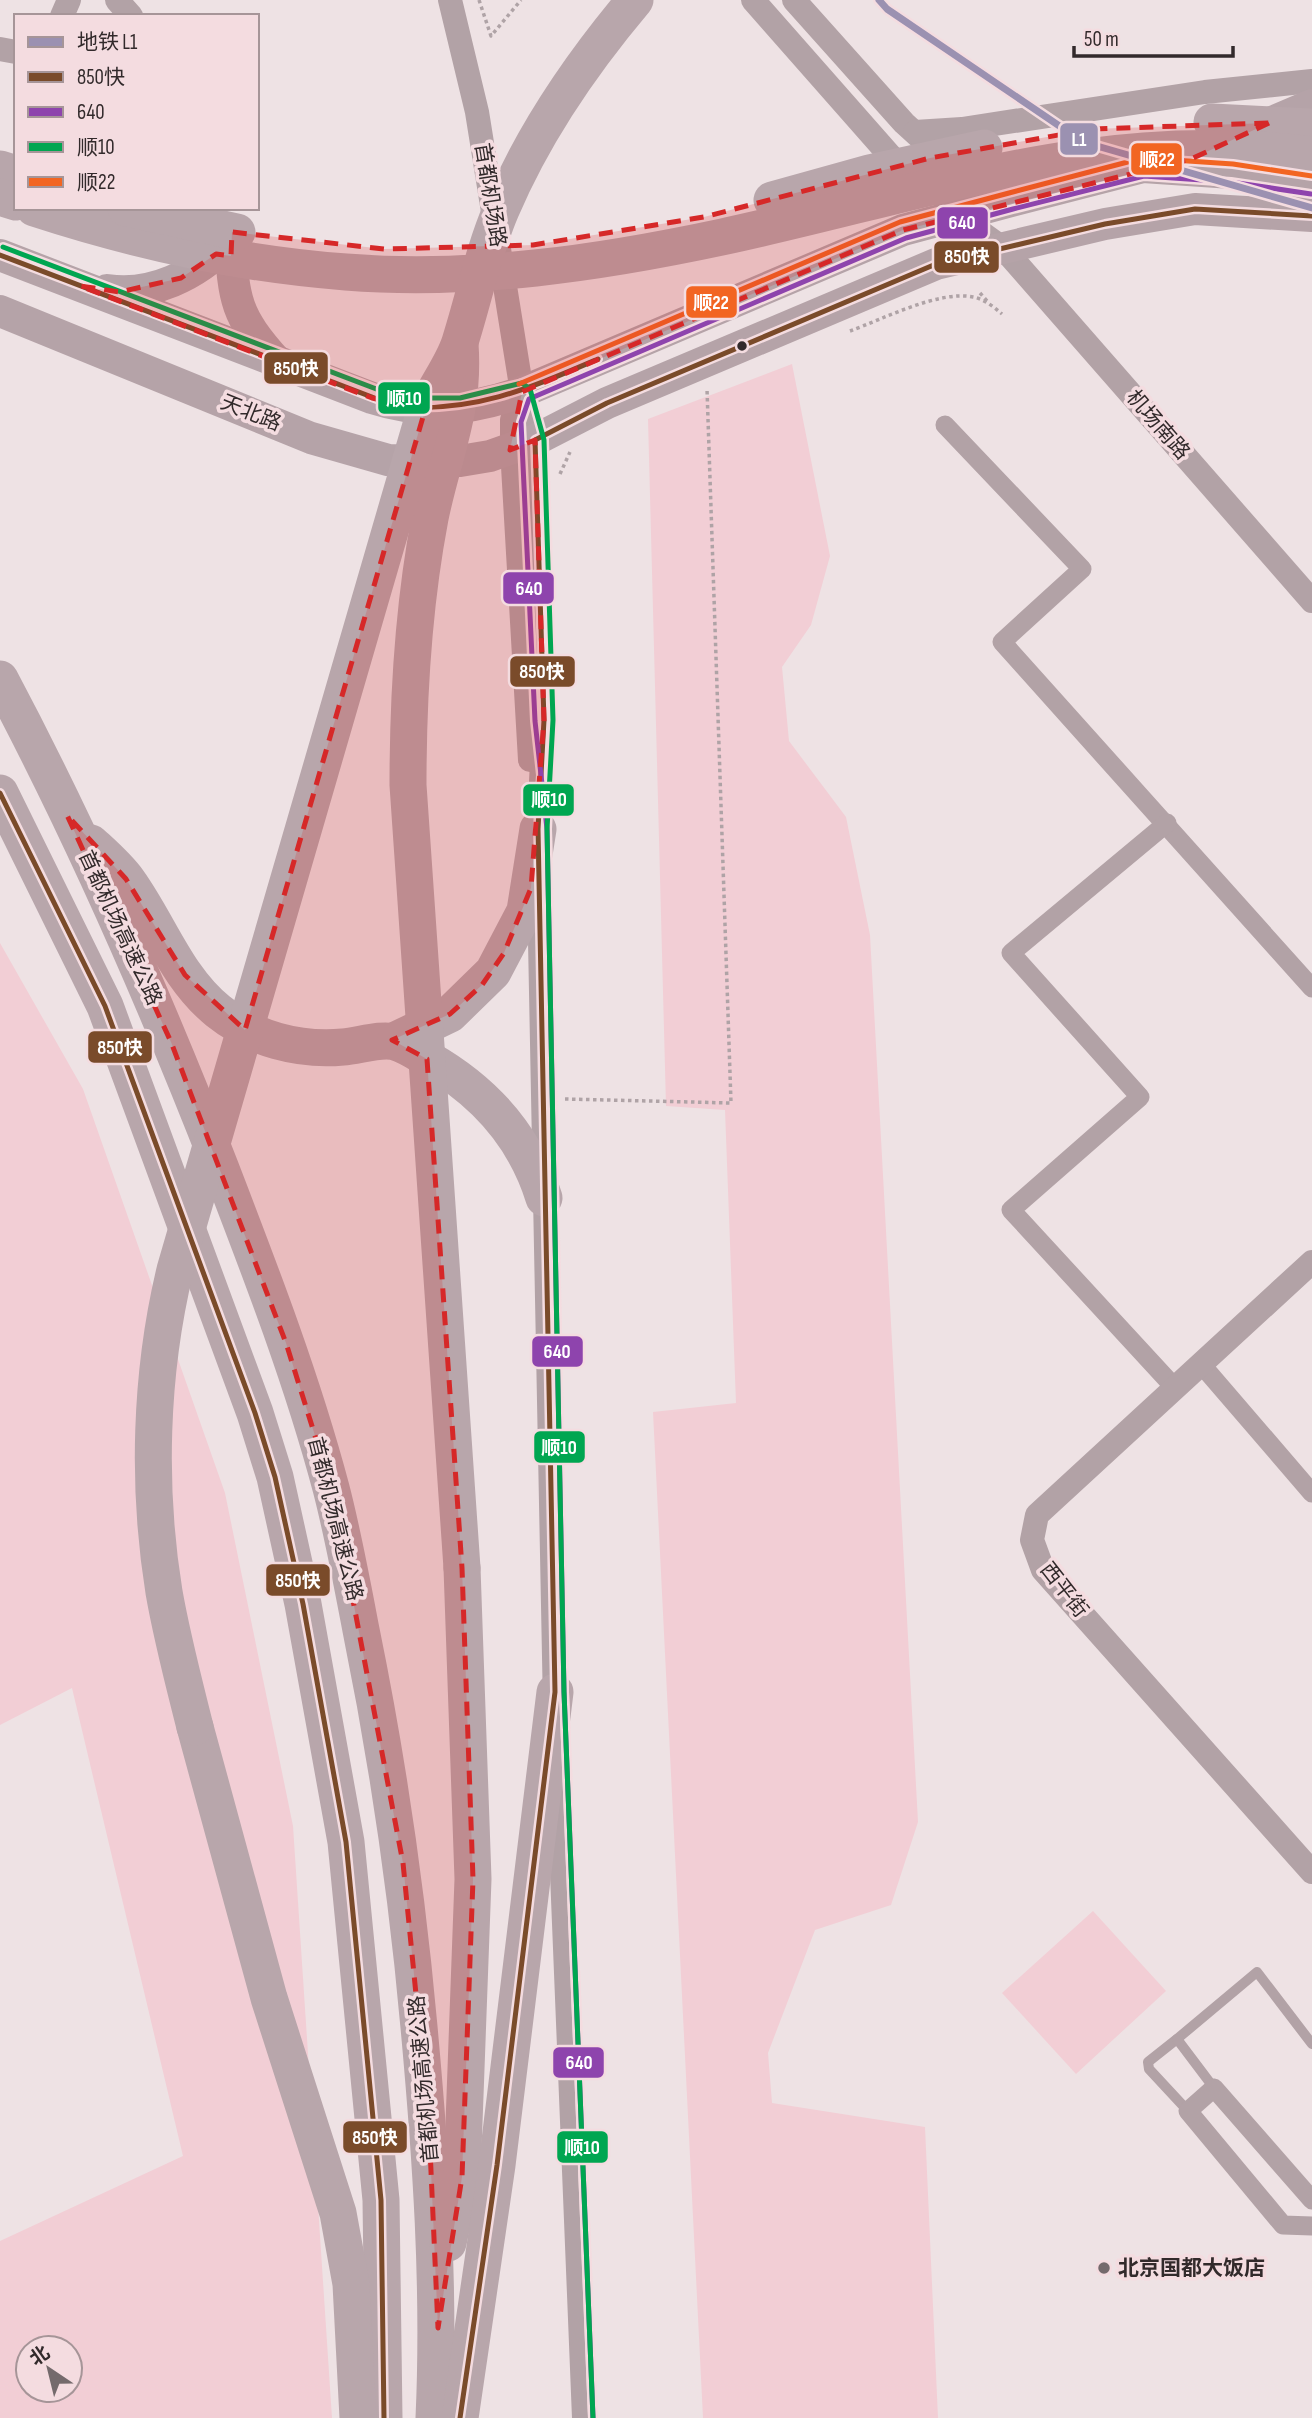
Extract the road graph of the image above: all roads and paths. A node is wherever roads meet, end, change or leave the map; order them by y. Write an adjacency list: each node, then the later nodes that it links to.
1 (117, 0): 8 (street)
2 (450, 0): 34 (street, 首都机场路)
3 (479, 0): 4 (path)
4 (521, 0)
5 (635, 0): 31 (highway, bridge)
6 (753, 0): 20 (street)
7 (793, 0): 12 (street)
8 (129, 14)
9 (1312, 80): 12 (street)
10 (1312, 105): 14 (main road)
11 (1312, 127): 18 (highway, bridge)
12 (915, 132): 16 (street)
13 (1312, 155): 17 (highway, bridge)
14 (1143, 167): 15 (main road); 16 (main road)
15 (1312, 185)
16 (989, 207): 20 (main road); 23 (street)
17 (41, 210)
18 (135, 210)
19 (238, 210): 22 (street)
20 (957, 216): 23 (street); 34 (main road)
21 (1312, 216): 23 (main road)
22 (230, 239): 25 (main road); 32 (main road)
23 (1004, 249): 36 (main road, 天北路); 39 (street, 机场南路)
24 (0, 255): 25 (main road)
25 (80, 286): 32 (main road)
26 (981, 293): 27 (path)
27 (989, 304): 29 (path); 30 (path)
28 (0, 311): 36 (main road, 天北路)
29 (1002, 314)
30 (847, 332)
31 (460, 344): 61 (highway, bridge); 62 (highway, bridge)
32 (278, 363): 34 (main road)
33 (707, 384): 47 (path)
34 (522, 392): 36 (street, 首都机场路)
35 (945, 425): 43 (street)
36 (524, 445): 44 (street, 首都机场路)
37 (573, 446): 38 (path)
38 (559, 487)
39 (1312, 601)
40 (0, 679): 42 (highway, 首都机场高速公路)
41 (0, 793): 63 (highway)
42 (67, 815): 46 (highway); 61 (highway, 首都机场高速公路)
43 (1167, 823): 45 (street); 51 (street)
44 (538, 829): 46 (highway); 48 (street, 首都机场路)
45 (1312, 988)
46 (394, 1041): 48 (highway)
47 (563, 1099)
48 (544, 1198): 53 (street, 首都机场路)
49 (1312, 1262): 50 (street, 西平街)
50 (1201, 1364): 51 (street, 西平街); 52 (street)
51 (1175, 1388): 54 (street, 西平街)
52 (1312, 1493)
53 (555, 1692): 65 (highway); 66 (street, 首都机场路)
54 (1312, 1871)
55 (1177, 2039): 56 (lane); 57 (lane); 58 (lane)
56 (1312, 2044)
57 (1214, 2088): 58 (street); 59 (street)
58 (1188, 2112): 60 (street)
59 (1312, 2200)
60 (1312, 2226)
61 (438, 2328): 64 (highway, 首都机场高速公路)
62 (358, 2418)
63 (384, 2418)
64 (433, 2418)
65 (460, 2418)
66 (584, 2418)

